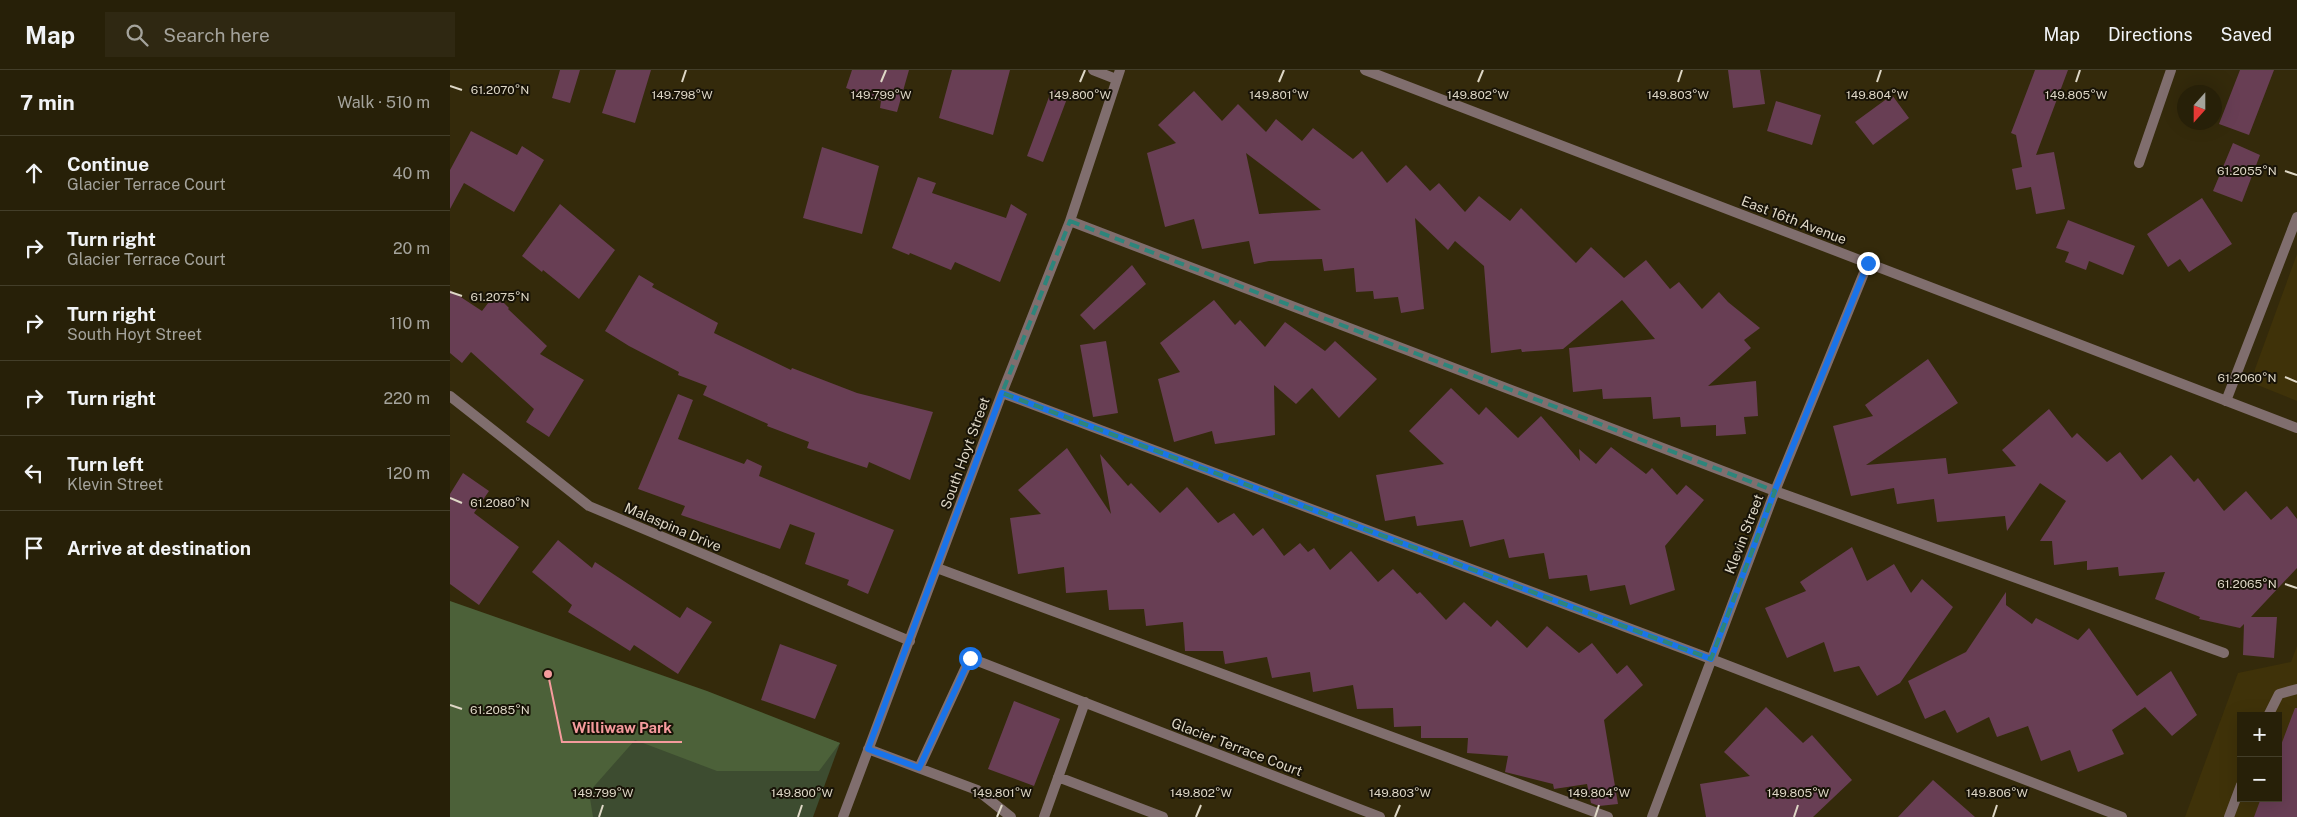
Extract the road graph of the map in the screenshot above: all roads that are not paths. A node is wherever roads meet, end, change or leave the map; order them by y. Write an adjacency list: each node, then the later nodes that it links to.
1 (1093, 70): 4 (street)
2 (1365, 70): 9 (street, East 16th Avenue)
3 (2171, 70): 5 (street)
4 (1118, 74): 7 (street, South Hoyt Street)
5 (2139, 163)
6 (2297, 218): 8 (street)
7 (1070, 221): 10 (street, South Hoyt Street); 14 (street)
8 (2293, 243): 12 (street)
9 (1868, 263): 12 (street, East 16th Avenue); 14 (street, Klevin Street)
10 (1002, 393): 15 (street, South Hoyt Street); 18 (street)
11 (450, 396): 16 (street, Malaspina Drive)
12 (2226, 401): 13 (street, East 16th Avenue)
13 (2297, 428)
14 (1775, 490): 17 (street); 18 (street, Klevin Street)
15 (937, 568): 16 (street, South Hoyt Street); 31 (street)
16 (910, 641): 22 (street, South Hoyt Street)
17 (2224, 653)
18 (1711, 659): 32 (street, Klevin Street); 33 (street)
19 (2297, 689): 21 (street)
20 (1085, 702): 23 (street, Glacier Terrace Court); 24 (street); 30 (street, Glacier Terrace Court)
21 (2270, 712)
22 (868, 749): 23 (street); 26 (street, South Hoyt Street)
23 (919, 768): 27 (street)
24 (1058, 777): 28 (street); 29 (street)
25 (2237, 796): 34 (street)
26 (843, 817)
27 (1011, 817)
28 (1044, 817)
29 (1163, 817)
30 (1380, 817)
31 (1608, 817)
32 (1652, 817)
33 (2122, 817)
34 (2229, 817)

